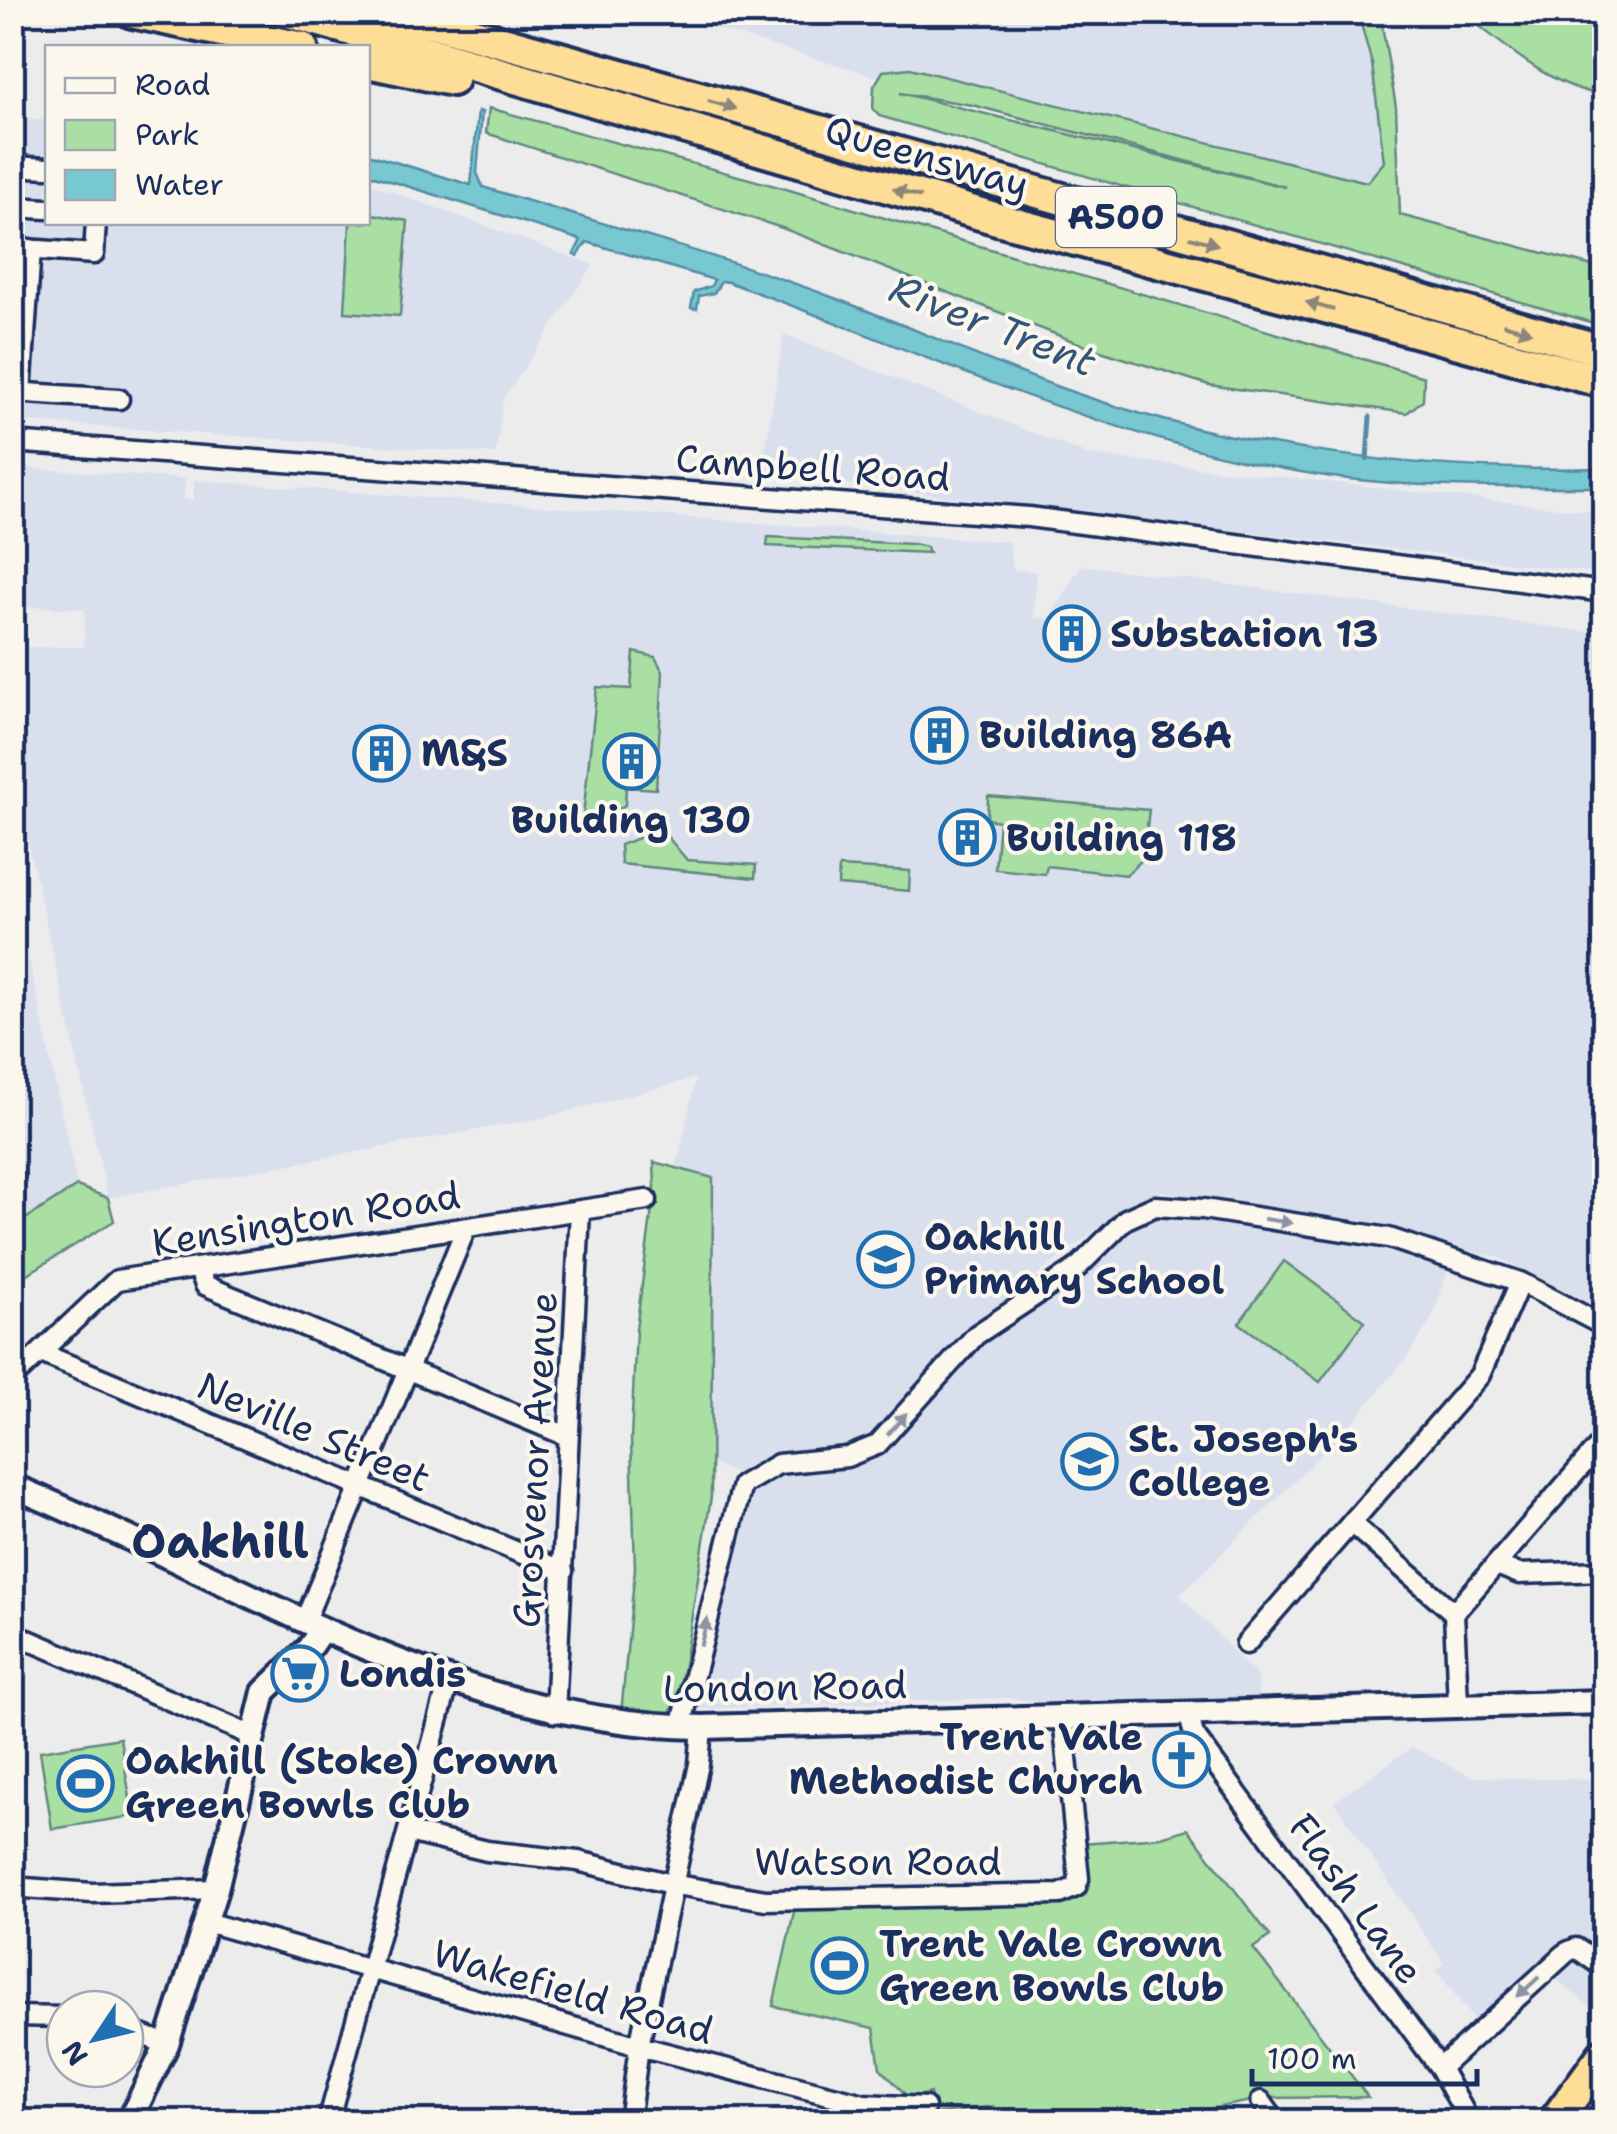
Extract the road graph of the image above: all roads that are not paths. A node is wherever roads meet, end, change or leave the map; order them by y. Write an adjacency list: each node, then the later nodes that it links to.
1 (132, 12): 7 (highway)
2 (216, 12): 8 (highway)
3 (290, 12): 11 (highway, Queensway / A500)
4 (396, 12): 10 (highway, Queensway / A500)
5 (442, 12): 10 (highway)
6 (465, 12): 10 (highway)
7 (288, 45)
8 (326, 45)
9 (370, 60): 11 (highway)
10 (629, 78): 21 (highway, Queensway / A500, one-way to 21)
11 (608, 108): 19 (highway, Queensway / A500, one-way to 11)
12 (12, 166): 13 (street)
13 (45, 168)
14 (12, 207): 15 (street)
15 (45, 209)
16 (96, 225): 17 (street)
17 (22, 249): 18 (street)
18 (20, 308): 20 (street)
19 (1414, 332): 22 (highway, Queensway / A500); 25 (highway)
20 (18, 348): 23 (street)
21 (1604, 350)
22 (1604, 382)
23 (17, 392): 24 (street)
24 (119, 400)
25 (1604, 402)
26 (12, 442): 27 (street, Campbell Road)
27 (1604, 592)
28 (647, 1200): 29 (street, Kensington Road)
29 (580, 1210): 30 (street, Kensington Road); 37 (street, Grosvenor Avenue)
30 (466, 1228): 31 (street, Kensington Road); 35 (street)
31 (200, 1269): 34 (street, Kensington Road); 35 (street)
32 (1520, 1282): 33 (street); 41 (street); 55 (street, one-way to 32)
33 (1604, 1326)
34 (41, 1353): 36 (street, Kensington Road); 40 (street, Neville Street)
35 (408, 1370): 37 (street); 40 (street)
36 (12, 1380)
37 (567, 1436): 43 (street, Grosvenor Avenue)
38 (1604, 1440): 42 (street)
39 (12, 1486): 46 (main road, London Road)
40 (359, 1487): 43 (street, Neville Street); 46 (street)
41 (1351, 1523): 45 (street); 48 (street)
42 (1497, 1565): 44 (street); 45 (street)
43 (562, 1571): 52 (street, Grosvenor Avenue)
44 (1604, 1571)
45 (1454, 1613): 51 (street)
46 (314, 1623): 49 (main road, London Road); 56 (main road)
47 (12, 1634): 56 (street)
48 (1246, 1644)
49 (449, 1681): 52 (main road, London Road); 57 (street)
50 (1604, 1702): 51 (main road, London Road)
51 (1458, 1704): 54 (main road, London Road)
52 (555, 1712): 55 (main road, London Road)
53 (1063, 1716): 54 (main road, London Road); 55 (main road, London Road); 58 (street, Watson Road)
54 (1189, 1716): 70 (street, Flash Lane)
55 (691, 1727): 58 (street)
56 (253, 1736): 60 (main road)
57 (408, 1832): 58 (street, Watson Road); 62 (street)
58 (671, 1884): 68 (street)
59 (12, 1887): 60 (street)
60 (216, 1890): 61 (main road)
61 (206, 1922): 62 (street, Wakefield Road); 67 (main road)
62 (369, 1968): 68 (street, Wakefield Road); 75 (street)
63 (1604, 1968): 70 (street, one-way to 70)
64 (12, 2016): 65 (street)
65 (45, 2017)
66 (145, 2037): 67 (street)
67 (167, 2044): 74 (main road)
68 (639, 2046): 73 (street, Wakefield Road); 76 (street)
69 (1604, 2054): 79 (highway)
70 (1440, 2068): 78 (street, Flash Lane)
71 (1261, 2100): 77 (street)
72 (925, 2107): 73 (street, Wakefield Road)
73 (904, 2115)
74 (129, 2122)
75 (328, 2122)
76 (629, 2122)
77 (1276, 2122)
78 (1470, 2122)
79 (1554, 2122)

